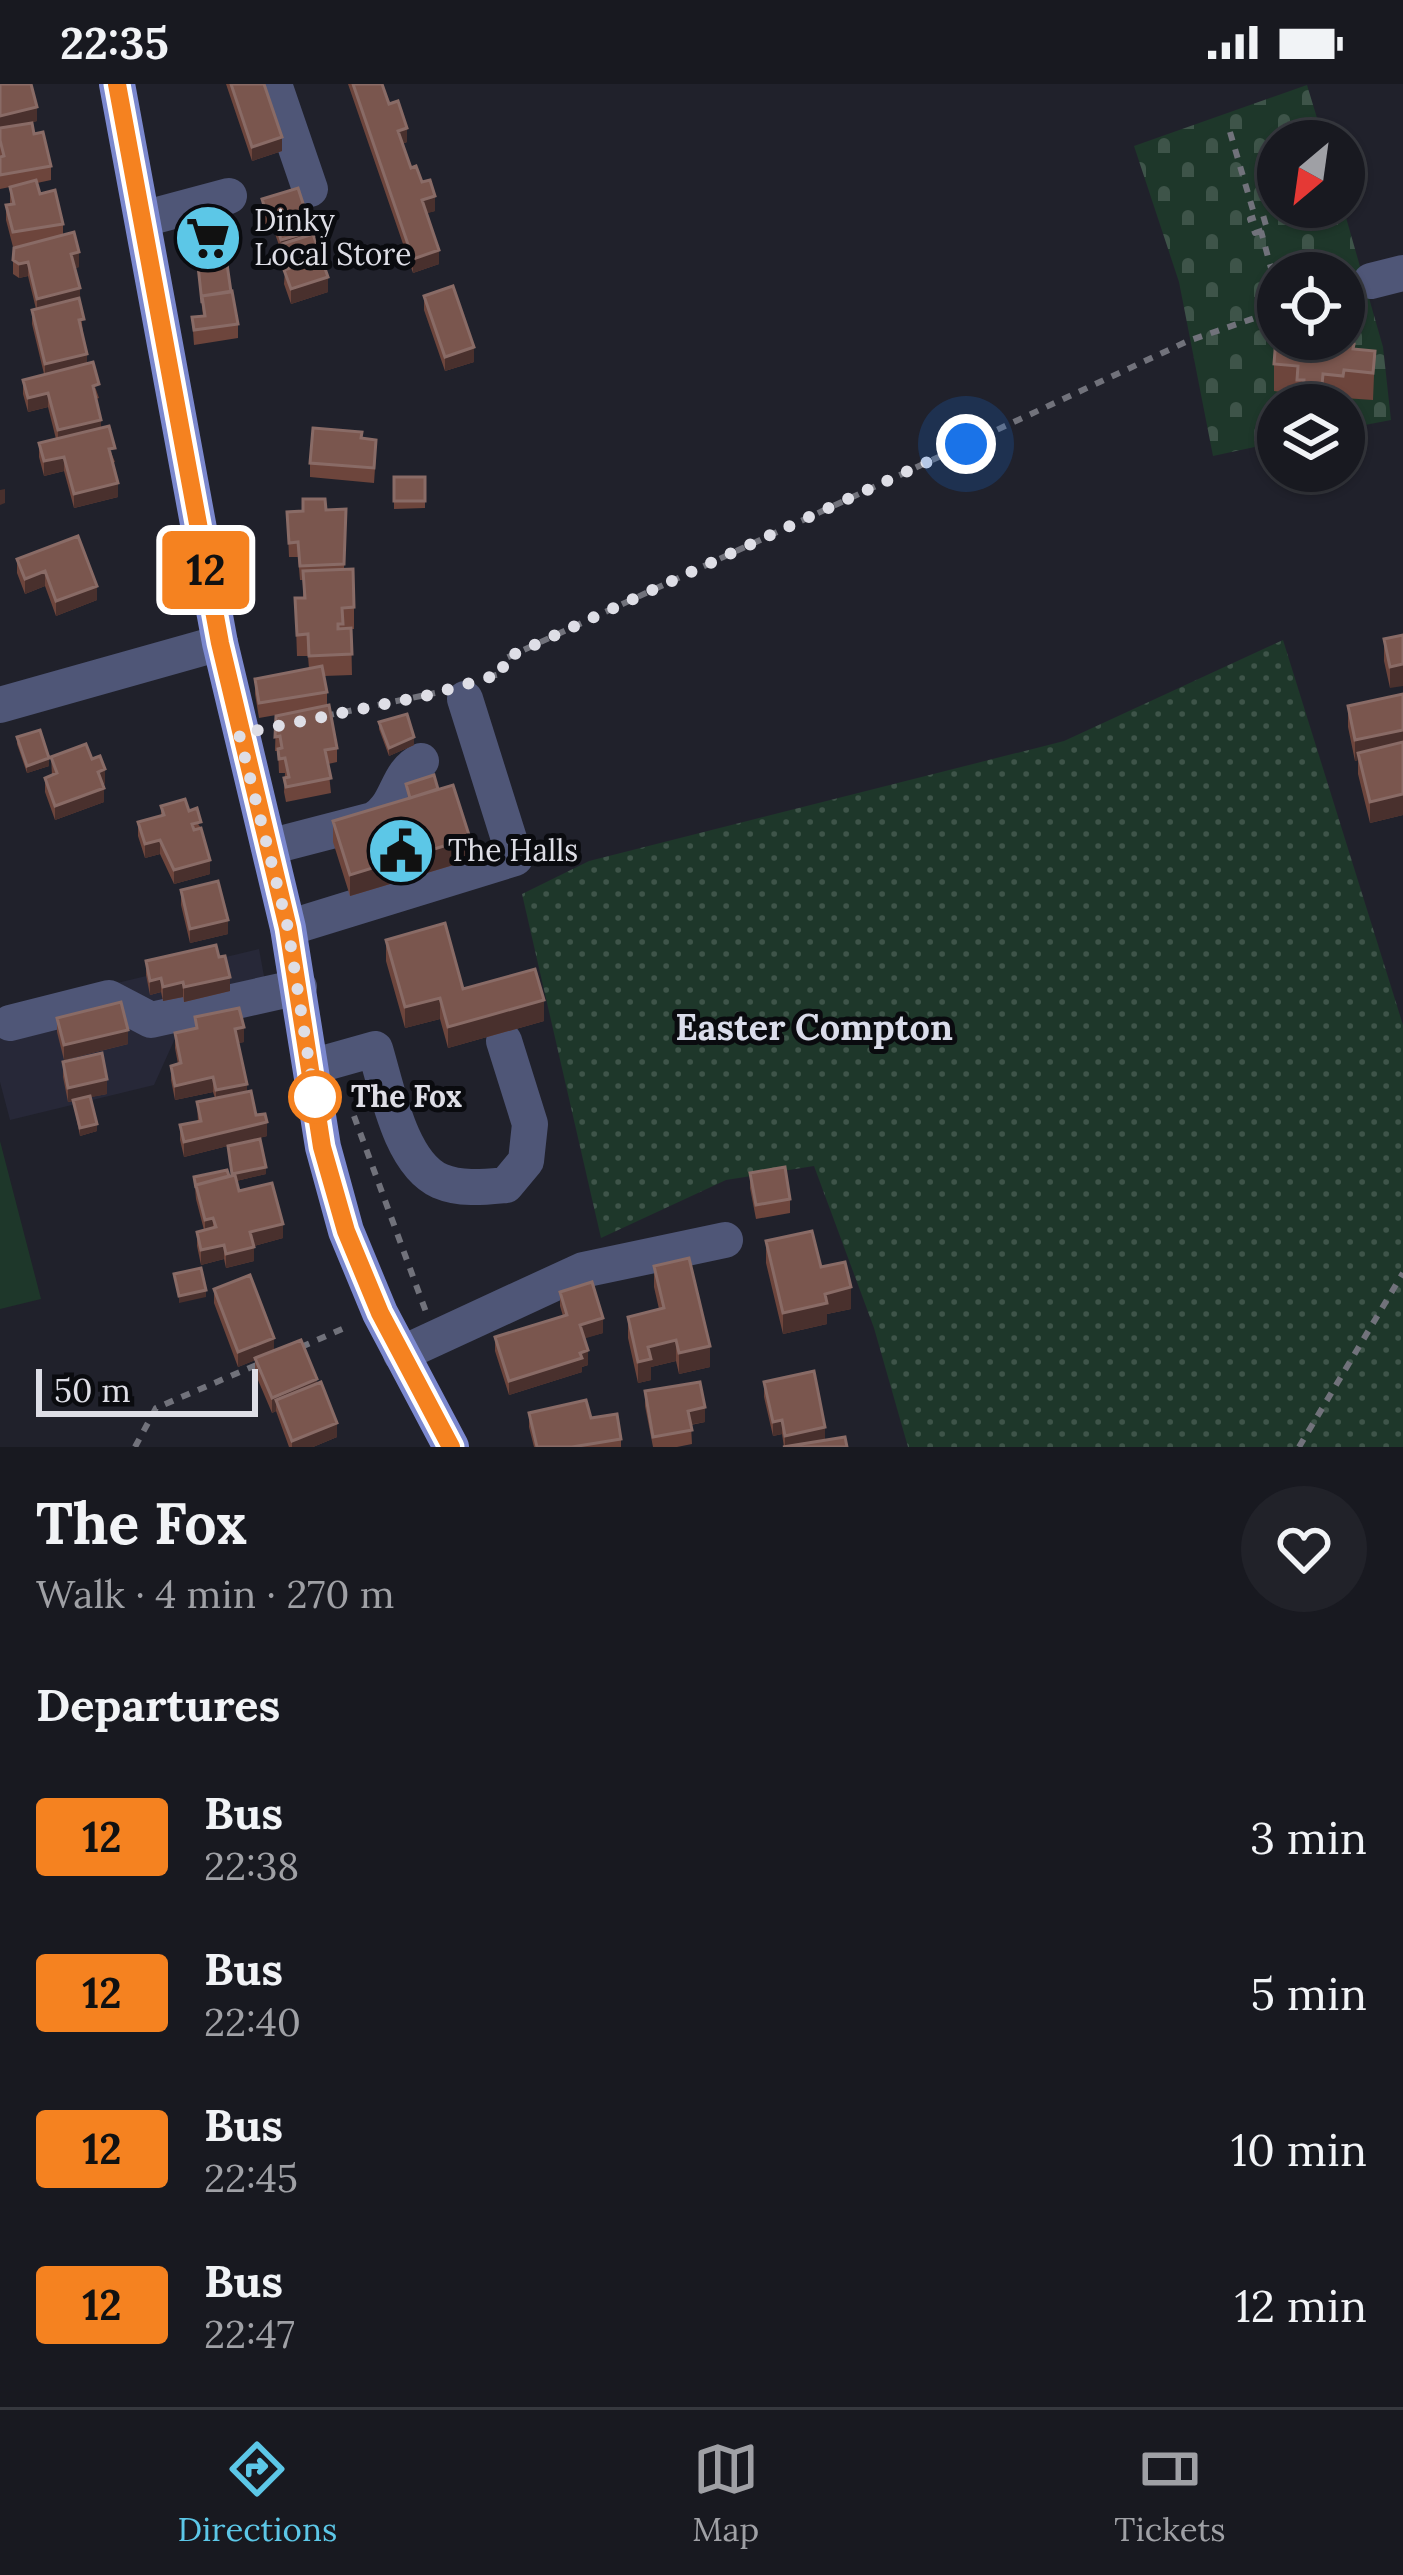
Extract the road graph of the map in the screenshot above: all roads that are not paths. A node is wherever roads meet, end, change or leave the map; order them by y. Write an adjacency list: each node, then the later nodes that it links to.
1 (117, 84): 5 (main road)
2 (274, 84): 3 (street)
3 (310, 189)
4 (229, 196): 5 (street)
5 (143, 219): 6 (main road)
6 (220, 643): 8 (street); 10 (main road)
7 (464, 690): 11 (street)
8 (0, 706)
9 (421, 760): 10 (street)
10 (269, 848): 11 (main road)
11 (288, 928): 12 (main road)
12 (299, 987): 13 (street); 15 (main road)
13 (10, 1023)
14 (504, 1042): 15 (street)
15 (322, 1064): 17 (main road)
16 (725, 1240): 17 (street)
17 (401, 1354): 18 (main road)
18 (451, 1447)

